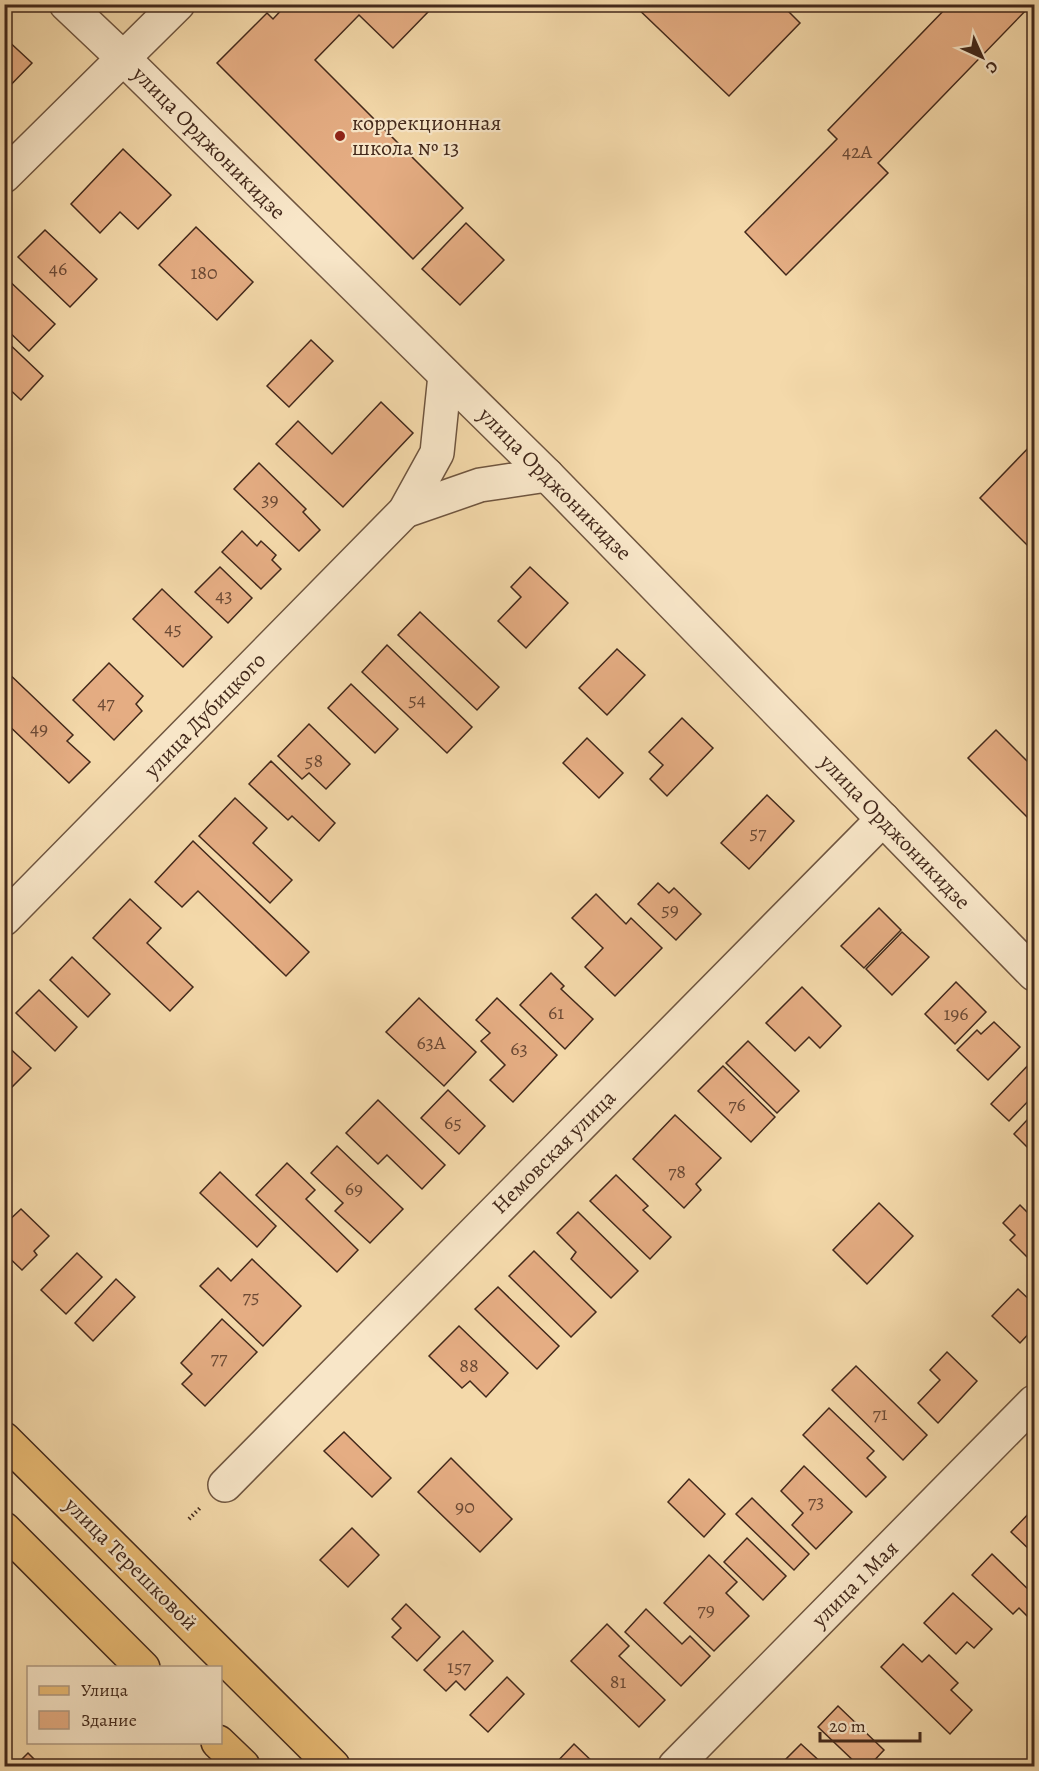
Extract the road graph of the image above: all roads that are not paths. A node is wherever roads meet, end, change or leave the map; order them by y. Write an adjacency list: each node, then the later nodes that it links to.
1 (66, 4): 3 (street, улица Орджоникидзе)
2 (178, 4): 3 (street)
3 (123, 58): 4 (street); 5 (street, улица Орджоникидзе)
4 (4, 176)
5 (446, 375): 6 (street, улица Орджоникидзе); 7 (street, улица Дубицкого)
6 (547, 475): 7 (street, улица Дубицкого); 8 (street, улица Орджоникидзе)
7 (405, 511): 9 (street, улица Дубицкого)
8 (883, 819): 10 (street, улица Орджоникидзе); 13 (street, Немовская улица)
9 (4, 919)
10 (1035, 974)
11 (1035, 1402): 19 (street, улица 1 Мая)
12 (4, 1439): 18 (main road, улица Терешковой)
13 (225, 1485)
14 (4, 1529): 15 (main road)
15 (141, 1666)
16 (220, 1744): 17 (main road)
17 (243, 1767)
18 (333, 1767)
19 (675, 1767)

